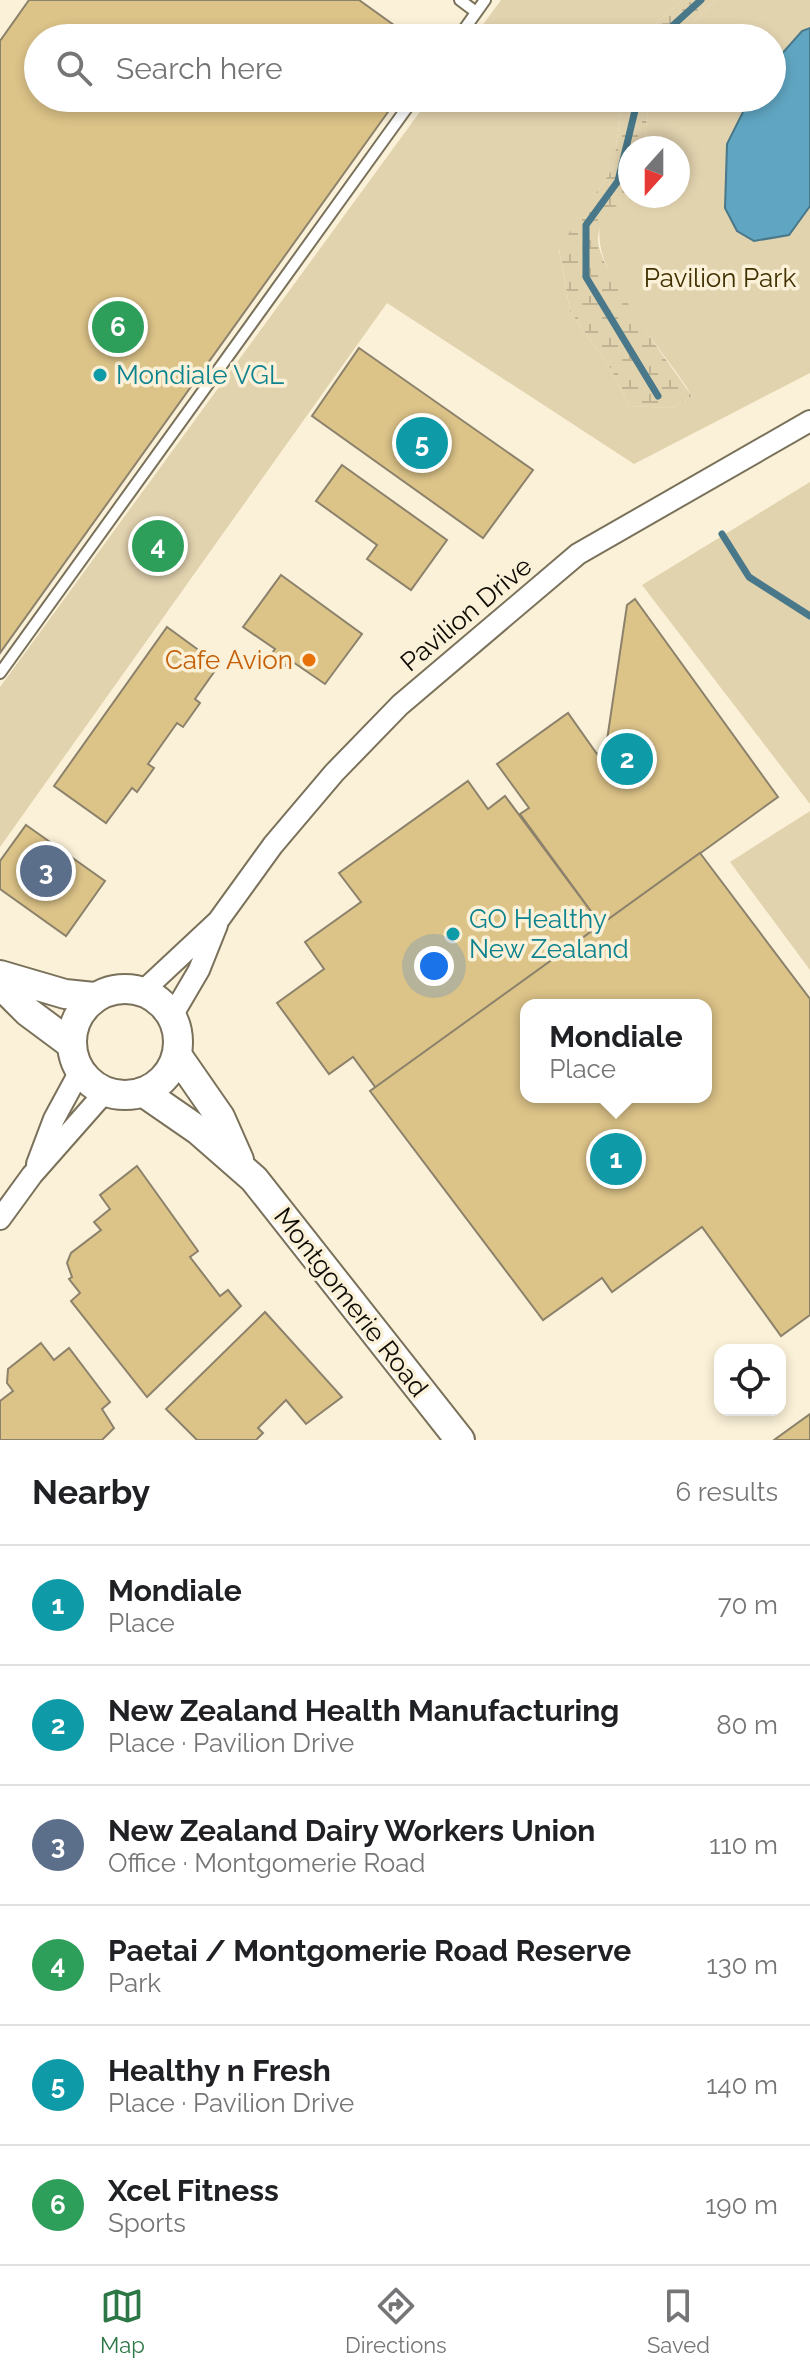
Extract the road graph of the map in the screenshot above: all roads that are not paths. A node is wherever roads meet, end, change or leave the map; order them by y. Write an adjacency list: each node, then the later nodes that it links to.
1 (460, 0): 3 (lane)
2 (485, 0): 3 (lane)
3 (476, 12): 4 (lane)
4 (468, 24)
5 (404, 112): 7 (lane)
6 (810, 421): 8 (street, Pavilion Drive)
7 (0, 673)
8 (218, 921): 11 (street, Pavilion Drive); 13 (street, Pavilion Drive)
9 (0, 975): 12 (street)
10 (0, 984): 15 (street)
11 (143, 991): 12 (street); 13 (street)
12 (94, 997): 15 (street)
13 (172, 1016): 14 (street)
14 (177, 1055): 17 (street); 18 (street, Montgomerie Road)
15 (75, 1057): 16 (street); 19 (street)
16 (106, 1091): 17 (street); 19 (street)
17 (143, 1092): 18 (street, Montgomerie Road)
18 (240, 1165): 21 (street, Montgomerie Road)
19 (32, 1175): 20 (street)
20 (0, 1219)
21 (460, 1440)

